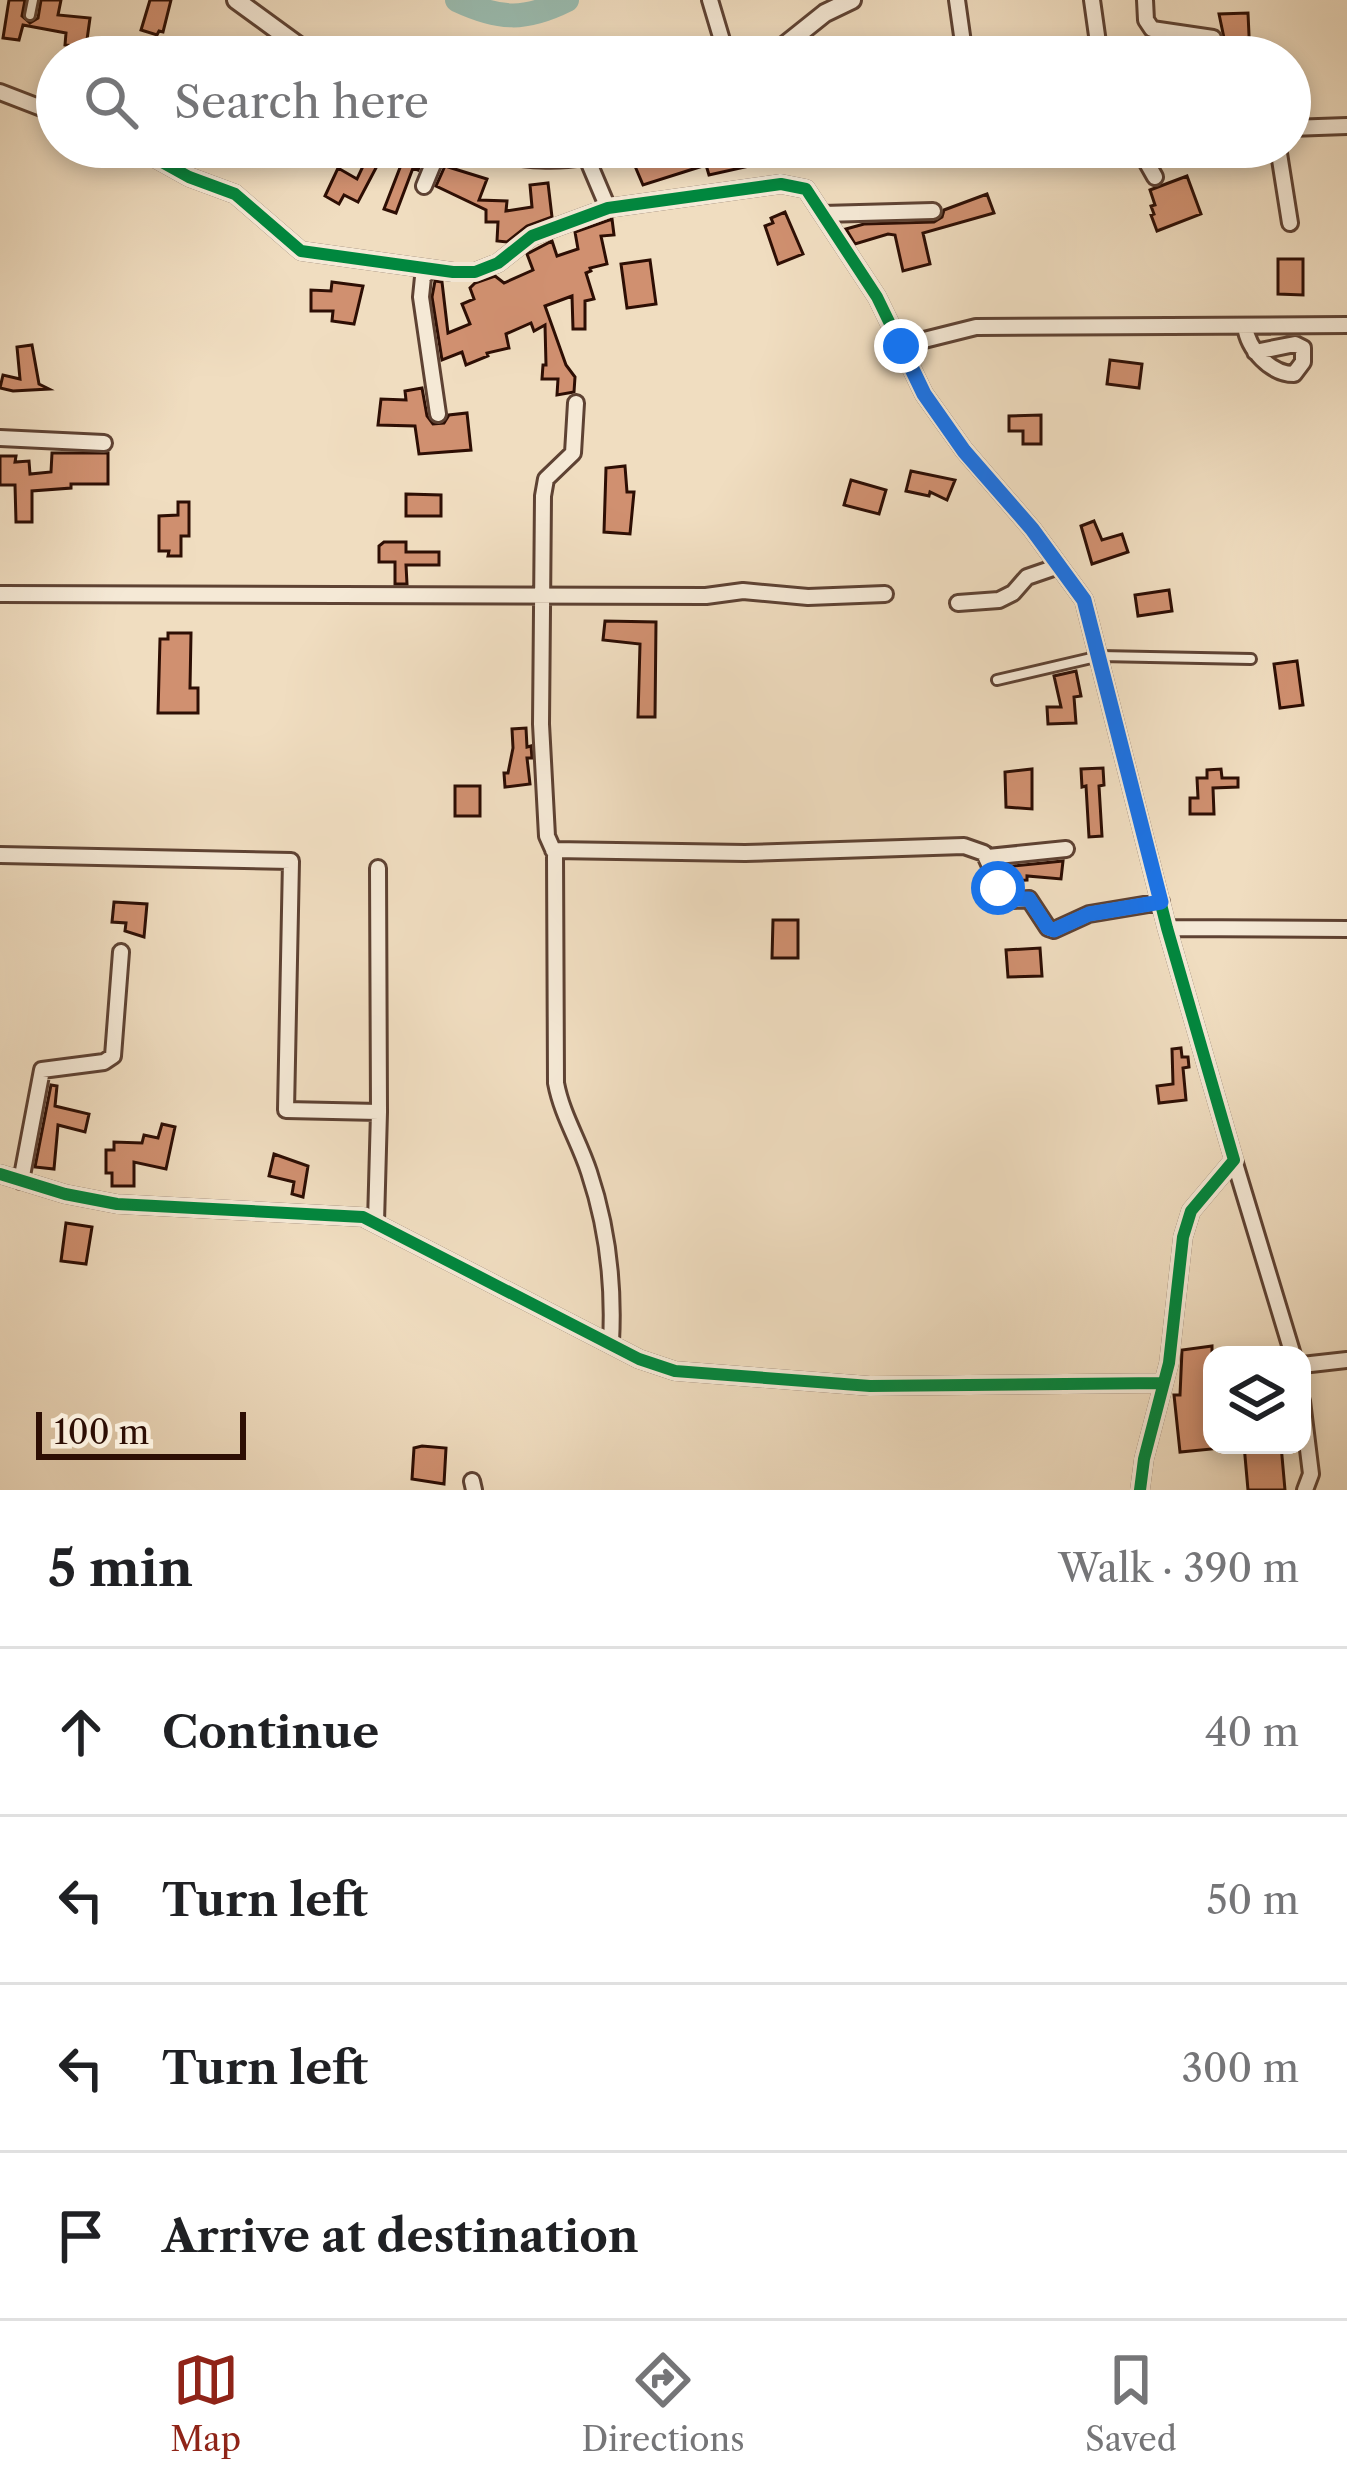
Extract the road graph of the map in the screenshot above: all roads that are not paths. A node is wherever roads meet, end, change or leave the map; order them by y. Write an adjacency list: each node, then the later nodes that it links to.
1 (33, 0): 8 (lane)
2 (236, 0): 9 (street)
3 (710, 0): 10 (street)
4 (852, 0): 11 (street)
5 (957, 0): 12 (street)
6 (1091, 0): 13 (street)
7 (1145, 0): 14 (street)
8 (30, 15)
9 (285, 36)
10 (721, 36)
11 (796, 36)
12 (962, 36)
13 (1097, 36)
14 (1200, 36)
15 (0, 92): 16 (street)
16 (36, 106)
17 (1347, 126): 18 (street)
18 (1311, 127)
19 (173, 168): 30 (street)
20 (431, 168): 25 (street)
21 (591, 168): 26 (street)
22 (1150, 168): 24 (street)
23 (1281, 168): 29 (street)
24 (1155, 177)
25 (424, 186)
26 (608, 208): 28 (street); 30 (street)
27 (933, 211): 28 (street)
28 (823, 214): 33 (street)
29 (1290, 223)
30 (430, 270): 36 (street)
31 (1347, 325): 32 (street)
32 (1245, 326): 33 (street); 34 (street)
33 (901, 346): 39 (street)
34 (1255, 352)
35 (577, 404): 42 (street)
36 (438, 414)
37 (0, 437): 38 (street)
38 (104, 443)
39 (1059, 566): 43 (street); 44 (street)
40 (0, 594): 42 (street)
41 (885, 594): 42 (street)
42 (542, 595): 47 (street)
43 (958, 603)
44 (1100, 656): 45 (lane); 46 (lane); 52 (street)
45 (1251, 659)
46 (997, 680)
47 (553, 850): 50 (street); 61 (street)
48 (1066, 850): 50 (street)
49 (0, 855): 56 (street)
50 (988, 857): 52 (street)
51 (378, 868): 56 (street)
52 (1161, 902): 53 (street)
53 (1167, 928): 54 (street); 57 (street)
54 (1347, 929)
55 (121, 952): 59 (street)
56 (379, 1112): 60 (street)
57 (1234, 1160): 62 (street); 65 (street)
58 (0, 1174): 59 (street)
59 (21, 1180): 60 (street)
60 (376, 1222): 61 (street)
61 (611, 1342): 65 (street)
62 (1290, 1346)
63 (1347, 1360): 64 (street)
64 (1311, 1364)
65 (1163, 1383): 67 (street)
66 (1309, 1454): 68 (street)
67 (1140, 1490)
68 (1305, 1490)

